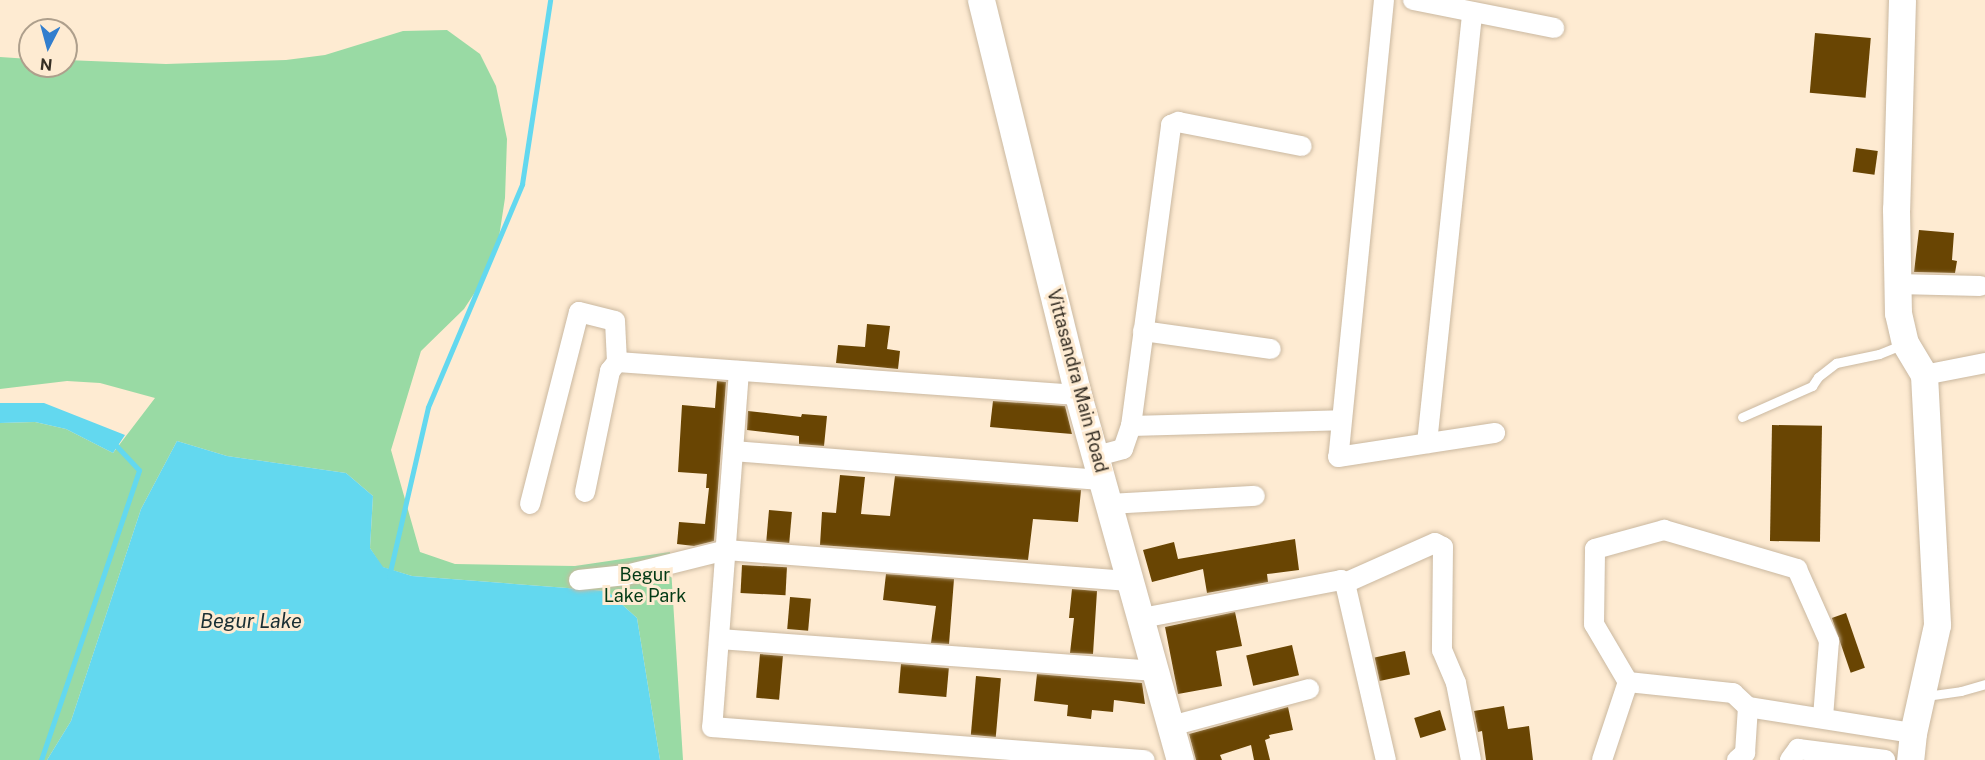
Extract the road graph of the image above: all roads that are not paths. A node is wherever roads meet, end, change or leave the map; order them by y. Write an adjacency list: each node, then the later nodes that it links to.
1 (981, 0): 17 (street, Vittasandra Main Road)
2 (1384, 0): 19 (street)
3 (1413, 0): 5 (street)
4 (1902, 0): 8 (street)
5 (1472, 12): 6 (street); 22 (street)
6 (1554, 28)
7 (1302, 146): 10 (street)
8 (1897, 284): 9 (street); 11 (street)
9 (1980, 286)
10 (1143, 331): 12 (street); 20 (street)
11 (1905, 343): 16 (street); 18 (lane)
12 (1271, 349)
13 (617, 362): 15 (street); 25 (street); 27 (street)
14 (1985, 363): 16 (street)
15 (739, 370): 17 (street); 23 (street)
16 (1924, 375): 38 (street)
17 (1078, 395): 24 (street, Vittasandra Main Road)
18 (1742, 417)
19 (1341, 420): 20 (street); 22 (street)
20 (1131, 426): 24 (street)
21 (1495, 433): 22 (street)
22 (1427, 443)
23 (733, 452): 24 (street); 28 (street)
24 (1104, 480): 26 (street); 30 (street, Vittasandra Main Road)
25 (585, 492)
26 (1255, 496)
27 (530, 504)
28 (726, 550): 29 (street); 30 (street); 33 (street)
29 (579, 580)
30 (1132, 581): 32 (street, Vittasandra Main Road)
31 (1345, 583): 32 (street); 45 (street); 46 (street)
32 (1142, 618): 34 (street, Vittasandra Main Road)
33 (719, 639): 34 (street); 43 (street)
34 (1156, 671): 41 (street, Vittasandra Main Road)
35 (1628, 682): 39 (street); 40 (street); 47 (street)
36 (1985, 684): 38 (lane)
37 (1308, 689): 41 (street)
38 (1922, 696): 42 (street)
39 (1748, 707): 40 (street); 48 (street)
40 (1822, 717): 42 (street)
41 (1171, 726): 44 (street, Vittasandra Main Road)
42 (1913, 733): 51 (street)
43 (1145, 760)
44 (1180, 760)
45 (1386, 760)
46 (1472, 760)
47 (1602, 760)
48 (1737, 760)
49 (1790, 760): 50 (street)
50 (1885, 760)
51 (1910, 760)

